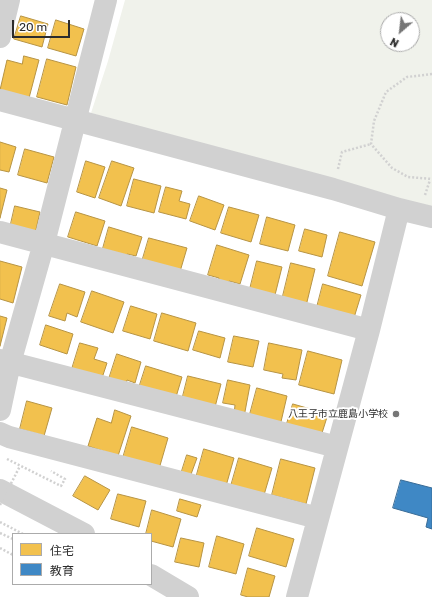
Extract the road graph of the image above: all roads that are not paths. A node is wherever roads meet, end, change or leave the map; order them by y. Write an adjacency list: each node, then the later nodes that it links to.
1 (9, 0): 3 (street)
2 (106, 0): 5 (street)
3 (0, 36)
4 (0, 100): 5 (street)
5 (75, 120): 6 (street); 9 (street)
6 (399, 209): 7 (street); 10 (street)
7 (432, 217)
8 (0, 232): 9 (street)
9 (44, 243): 10 (street); 11 (street)
10 (369, 330): 14 (street)
11 (5, 362): 12 (street); 14 (street)
12 (0, 410)
13 (0, 433): 16 (street)
14 (337, 447): 16 (street)
15 (0, 490): 17 (street)
16 (318, 518): 20 (street)
17 (82, 533)
18 (152, 576): 19 (street)
19 (188, 597)
20 (297, 597)

